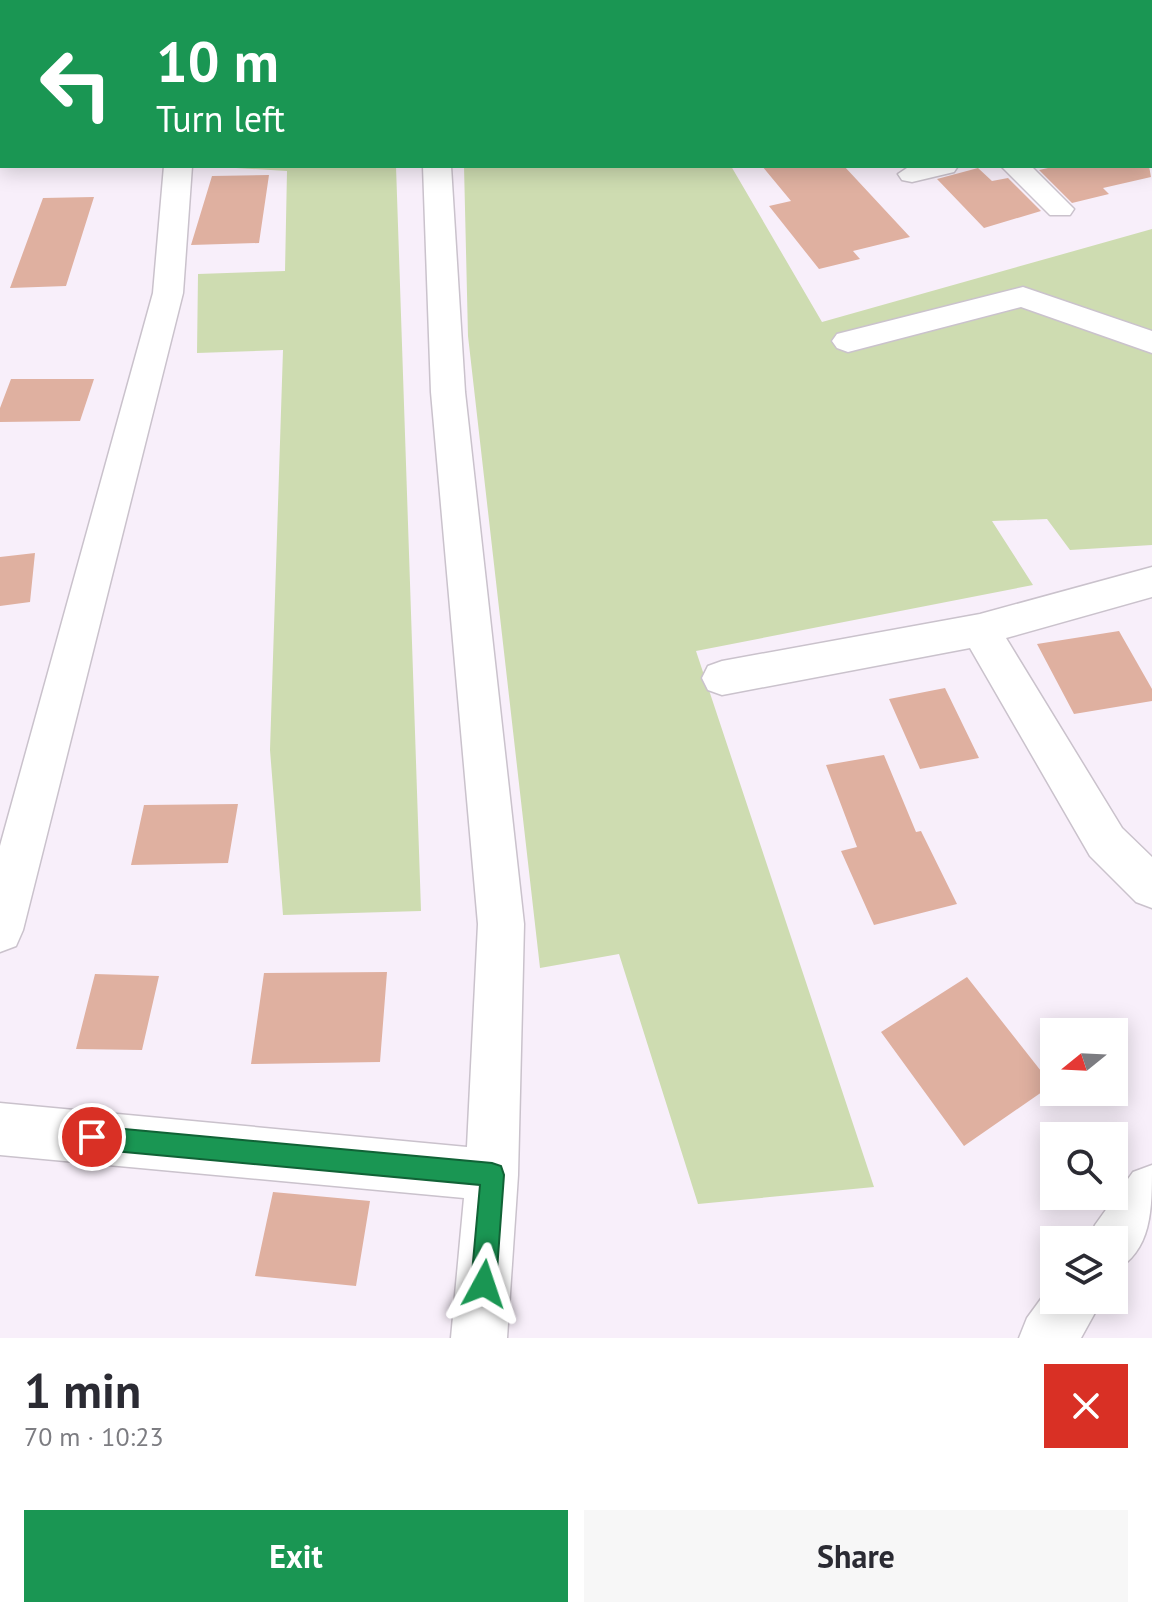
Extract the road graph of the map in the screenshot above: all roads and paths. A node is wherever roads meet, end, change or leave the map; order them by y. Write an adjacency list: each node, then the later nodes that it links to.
1 (178, 168): 13 (street)
2 (437, 168): 15 (street)
3 (936, 168): 5 (street)
4 (1017, 168): 6 (street)
5 (912, 174)
6 (1060, 209)
7 (848, 341): 8 (street)
8 (1152, 342)
9 (1152, 582): 10 (street)
10 (980, 630): 11 (street); 12 (street)
11 (722, 678)
12 (1152, 887)
13 (0, 930)
14 (0, 1129): 15 (street)
15 (492, 1175): 19 (street)
16 (1152, 1191): 17 (street)
17 (1127, 1226)
18 (1064, 1314): 20 (street)
19 (479, 1338)
20 (1047, 1338)

